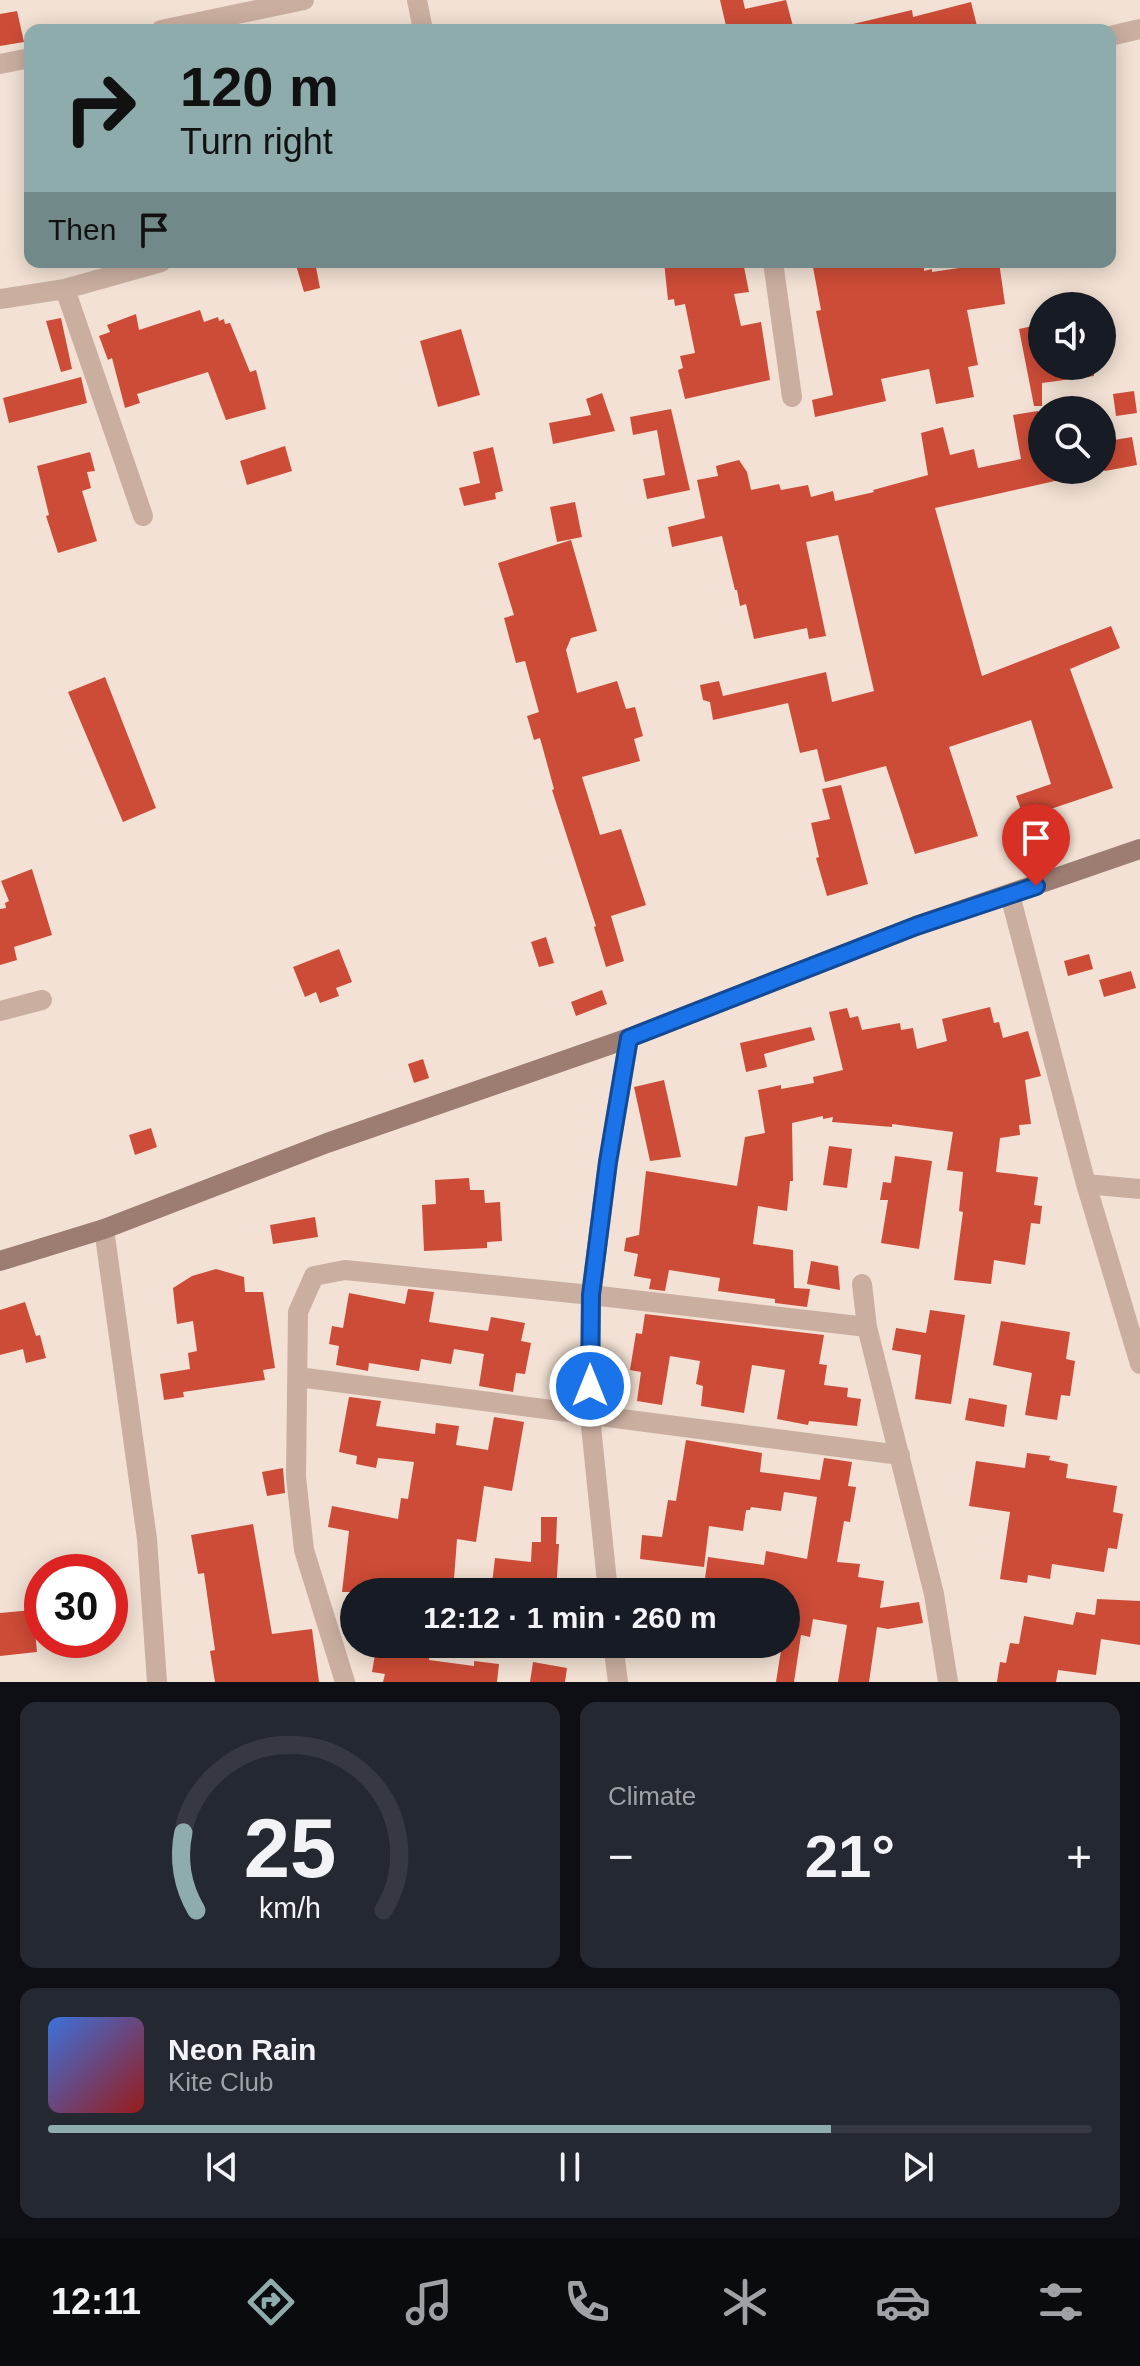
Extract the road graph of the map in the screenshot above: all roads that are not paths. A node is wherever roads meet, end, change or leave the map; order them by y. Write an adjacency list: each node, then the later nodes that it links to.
1 (304, 0): 3 (street)
2 (417, 0): 4 (street)
3 (190, 24)
4 (422, 24)
5 (1140, 29): 6 (street)
6 (1116, 35)
7 (24, 59): 8 (street)
8 (0, 64)
9 (140, 268): 11 (street)
10 (774, 268): 13 (street)
11 (65, 289): 12 (street); 14 (street)
12 (0, 299)
13 (792, 397)
14 (143, 516)
15 (1140, 849): 16 (street)
16 (1010, 895): 19 (street); 20 (street)
17 (42, 1000): 18 (street)
18 (0, 1011)
19 (629, 1038): 22 (street); 25 (street)
20 (1086, 1184): 21 (street); 27 (street)
21 (1140, 1189)
22 (104, 1229): 23 (street); 33 (street)
23 (0, 1261)
24 (862, 1284): 26 (street)
25 (591, 1295): 26 (street); 28 (street); 29 (street)
26 (867, 1327): 30 (street)
27 (1140, 1364)
28 (298, 1377): 29 (street); 34 (street)
29 (590, 1416): 30 (street); 31 (street)
30 (900, 1455): 36 (street)
31 (607, 1578)
32 (615, 1658): 35 (street)
33 (157, 1682)
34 (345, 1682)
35 (618, 1682)
36 (948, 1682)

